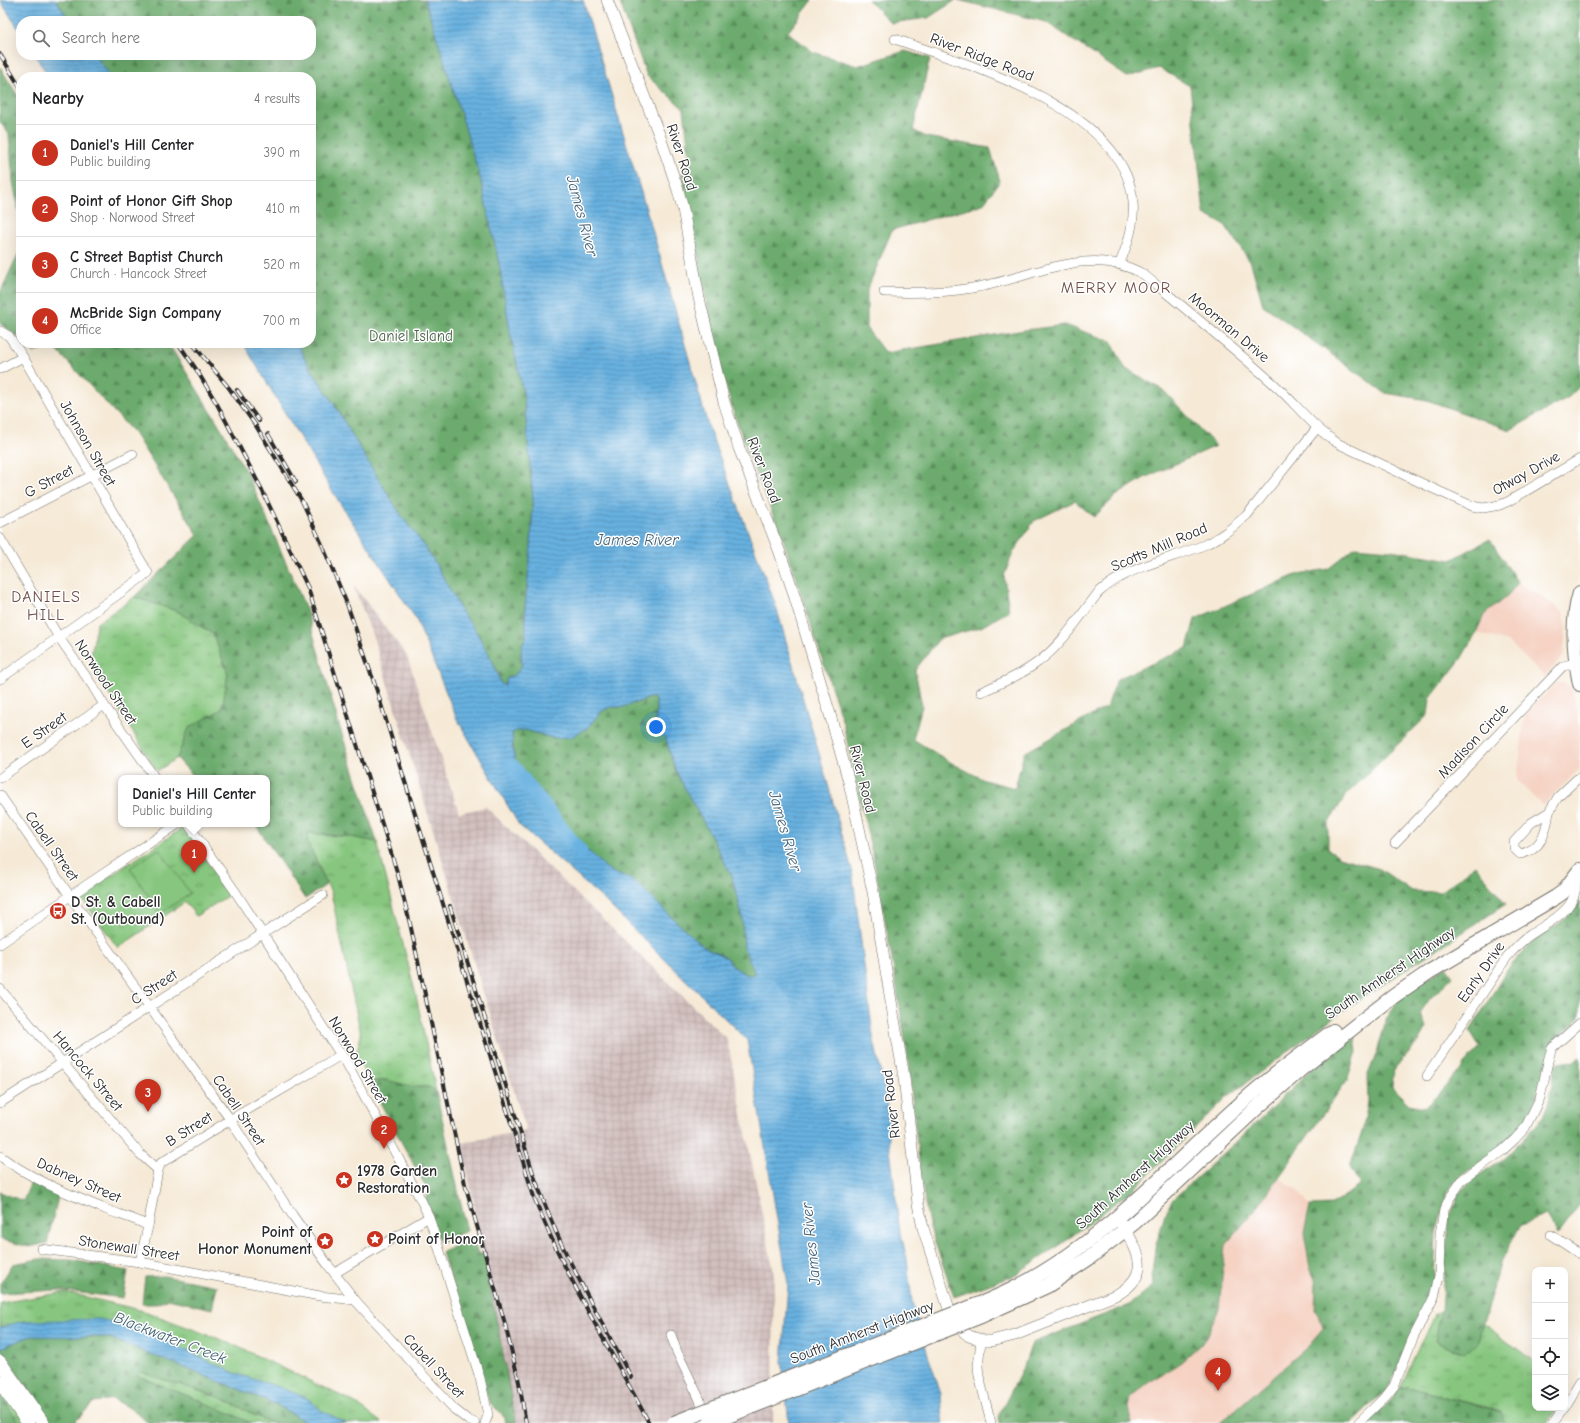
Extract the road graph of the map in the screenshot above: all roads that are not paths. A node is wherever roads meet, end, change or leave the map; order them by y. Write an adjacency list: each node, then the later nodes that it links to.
1 (607, 0): 59 (street, River Road)
2 (895, 38): 3 (street, River Ridge Road)
3 (1120, 263): 4 (street, Moorman Drive); 10 (street, Moorman Drive)
4 (884, 292)
5 (0, 331): 6 (street, Johnson Street)
6 (16, 346)
7 (17, 348): 8 (street, Johnson Street)
8 (23, 357): 9 (street); 13 (street, Johnson Street)
9 (0, 369)
10 (1317, 428): 14 (street, Moorman Drive); 22 (street, Scotts Mill Road)
11 (133, 454): 13 (street, G Street)
12 (1580, 459): 14 (street, Otway Drive)
13 (90, 475): 15 (street, G Street); 18 (street, Johnson Street)
14 (1483, 508)
15 (0, 523)
16 (0, 538): 18 (street, Norwood Street)
17 (1580, 593): 19 (main road)
18 (58, 636): 20 (street); 23 (street, Norwood Street)
19 (1576, 663): 21 (main road); 31 (street, Madison Circle)
20 (0, 679)
21 (1580, 684)
22 (982, 692)
23 (104, 705): 24 (street, Norwood Street); 25 (street, E Street)
24 (153, 775)
25 (0, 778)
26 (1580, 778): 28 (street)
27 (0, 795): 34 (street, Cabell Street)
28 (1550, 812): 28 (street)
29 (174, 827): 34 (street)
30 (190, 827): 35 (street, Norwood Street)
31 (1395, 843)
32 (1578, 873): 42 (street, Early Drive); 48 (main road, South Amherst Highway); 50 (main road, South Amherst Highway)
33 (323, 895): 35 (street, C Street)
34 (70, 896): 36 (street); 38 (street, Cabell Street)
35 (261, 933): 38 (street, C Street); 40 (street, Norwood Street)
36 (0, 944)
37 (0, 989): 41 (street, Hancock Street)
38 (149, 1006): 41 (street, C Street); 44 (street, Cabell Street)
39 (1580, 1023): 74 (street)
40 (341, 1055): 44 (street, B Street); 47 (street, Norwood Street)
41 (62, 1063): 43 (street, C Street); 46 (street, Hancock Street)
42 (1427, 1076)
43 (0, 1103)
44 (230, 1120): 46 (street, B Street); 55 (street, Cabell Street)
45 (0, 1156): 49 (street, Dabney Street)
46 (158, 1170): 49 (street)
47 (429, 1217): 55 (street); 69 (street, Norwood Street)
48 (1117, 1217): 50 (street); 57 (main road, South Amherst Highway)
49 (148, 1226): 54 (street)
50 (1125, 1230): 57 (main road, South Amherst Highway); 59 (street)
51 (1551, 1235): 53 (street)
52 (40, 1249): 54 (street, Stonewall Street)
53 (1580, 1254)
54 (140, 1262): 56 (street, Stonewall Street)
55 (335, 1273): 56 (street, Cabell Street)
56 (355, 1300): 68 (street, Cabell Street)
57 (979, 1310): 70 (main road, South Amherst Highway, bridge); 72 (main road, South Amherst Highway, bridge)
58 (671, 1335): 71 (street)
59 (981, 1340): 73 (street)
60 (0, 1362): 67 (main road)
61 (0, 1382): 66 (main road)
62 (1580, 1382): 63 (street)
63 (1577, 1397): 64 (street)
64 (1568, 1405)
65 (1563, 1411): 75 (street)
66 (28, 1423)
67 (43, 1423)
68 (475, 1423)
69 (485, 1423)
70 (674, 1423)
71 (705, 1423)
72 (710, 1423)
73 (991, 1423)
74 (1358, 1423)
75 (1553, 1423)

